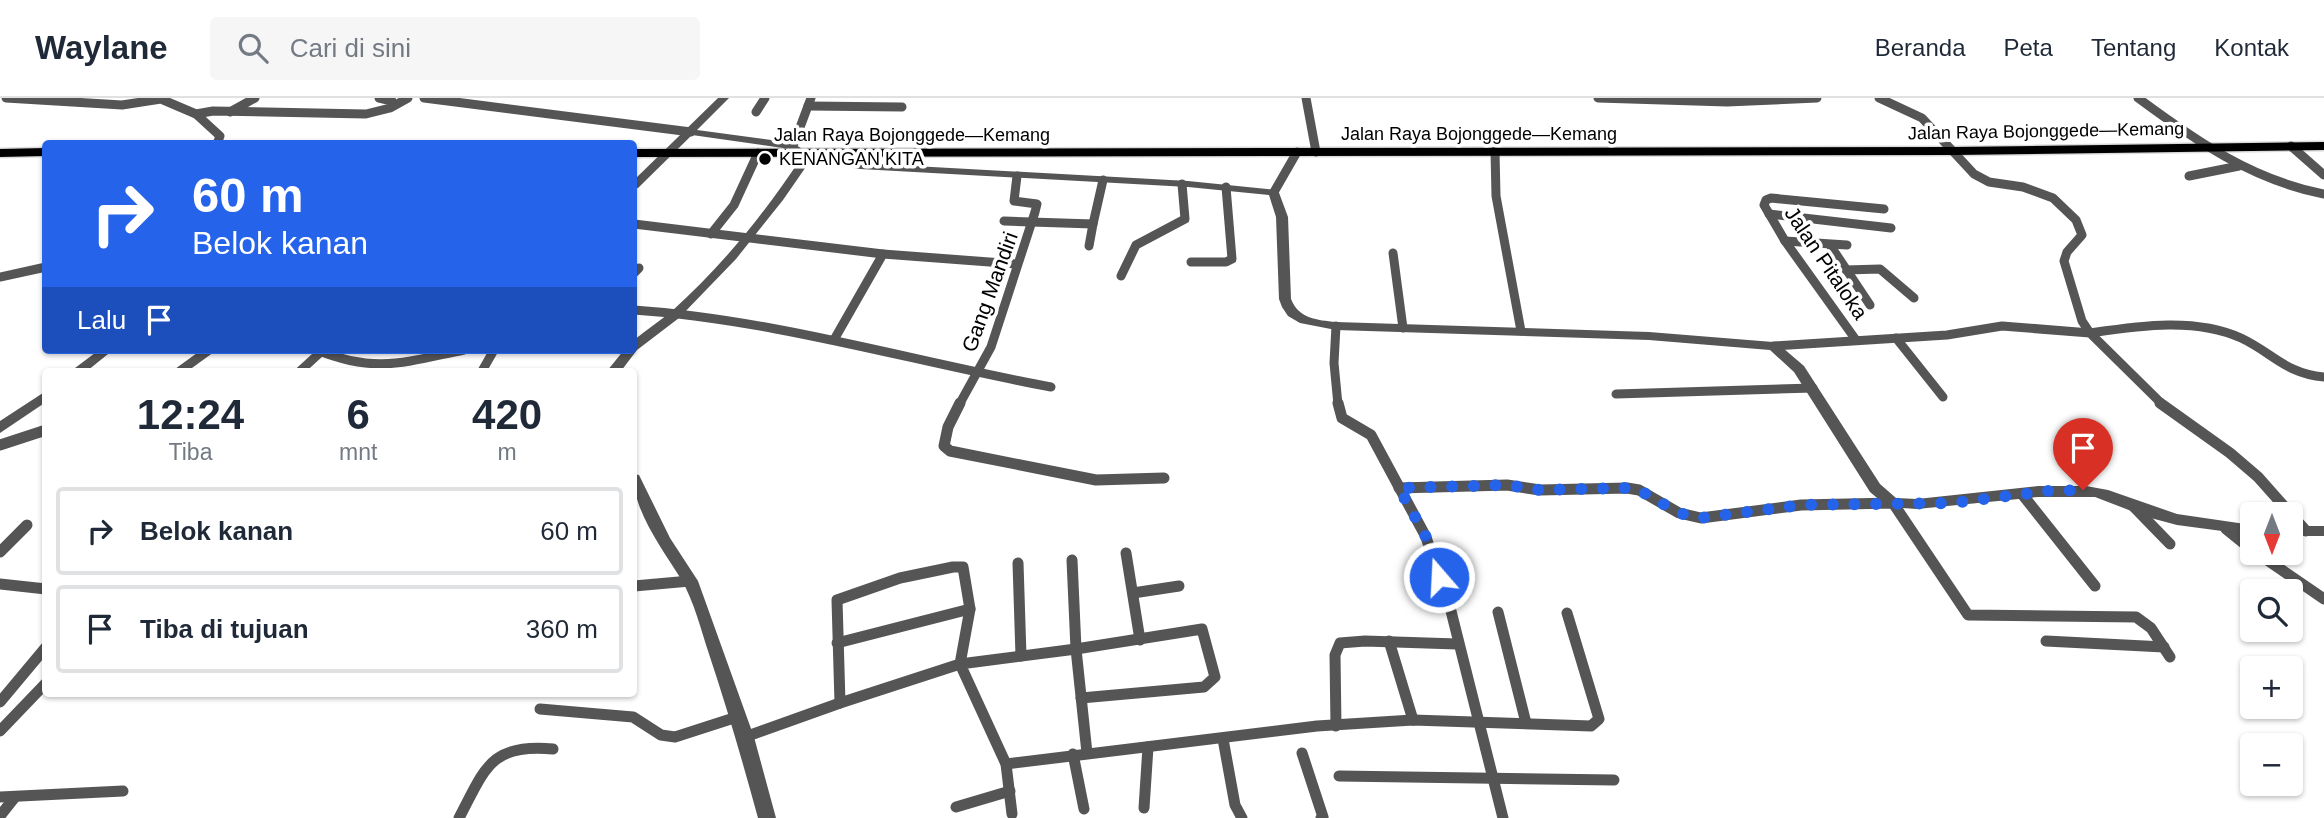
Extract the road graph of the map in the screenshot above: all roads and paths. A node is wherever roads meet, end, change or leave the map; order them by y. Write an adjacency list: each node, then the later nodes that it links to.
1 (6, 98): 2 (street)
2 (13, 98): 14 (street)
3 (255, 98): 19 (street)
4 (379, 98): 16 (street)
5 (408, 98): 19 (street)
6 (424, 98): 15 (street)
7 (724, 98): 22 (street)
8 (765, 98): 20 (street)
9 (1306, 98): 32 (street)
10 (1598, 98): 11 (street)
11 (1817, 98)
12 (1879, 98): 28 (street)
13 (2138, 98): 26 (street)
14 (162, 99): 21 (street)
15 (457, 100): 22 (street)
16 (392, 101)
17 (809, 102): 18 (street); 30 (street)
18 (902, 107)
19 (230, 112): 21 (street)
20 (756, 112)
21 (197, 114): 23 (street)
22 (691, 132): 30 (street); 35 (street)
23 (218, 140)
24 (2291, 146): 25 (highway, Jalan Raya Bojonggede—Kemang); 26 (highway, Jalan Raya Bojonggede—Kemang); 38 (street)
25 (2324, 146)
26 (2206, 147): 28 (highway, Jalan Raya Bojonggede—Kemang); 37 (street)
27 (1495, 151): 28 (highway, Jalan Raya Bojonggede—Kemang); 32 (highway, Jalan Raya Bojonggede—Kemang); 74 (street)
28 (1954, 151): 75 (street)
29 (42, 152): 33 (highway)
30 (800, 152): 31 (highway, Jalan Raya Bojonggede—Kemang); 36 (highway, Jalan Raya Bojonggede—Kemang); 39 (street); 55 (street)
31 (1297, 152): 32 (highway, Jalan Raya Bojonggede—Kemang); 45 (street)
32 (1316, 152)
33 (0, 153)
34 (637, 153): 35 (highway, Jalan Raya Bojonggede—Kemang)
35 (668, 153): 36 (highway, Jalan Raya Bojonggede—Kemang); 42 (street)
36 (758, 153): 54 (street)
37 (2239, 166): 40 (street); 46 (street)
38 (2324, 175)
39 (1017, 176): 41 (street); 50 (street)
40 (2189, 176)
41 (1103, 180): 43 (street); 52 (street)
42 (637, 183)
43 (1182, 184): 44 (street); 66 (street)
44 (1226, 187): 45 (street); 62 (street)
45 (1273, 192): 72 (street)
46 (2324, 194)
47 (1884, 209): 48 (street, Jalan Pitaloka)
48 (1769, 214): 53 (street); 56 (street, Jalan Pitaloka)
49 (1004, 221): 50 (street)
50 (1034, 222): 52 (street); 63 (street, Gang Mandiri)
51 (637, 224): 54 (street)
52 (1093, 224): 58 (street)
53 (1891, 228)
54 (711, 234): 55 (street)
55 (747, 239): 61 (street); 71 (street)
56 (1785, 241): 57 (street); 78 (street, Jalan Pitaloka)
57 (1830, 245): 59 (street); 65 (street)
58 (1089, 246)
59 (1847, 246)
60 (1393, 253): 73 (street)
61 (883, 254): 63 (street); 76 (street)
62 (1191, 262)
63 (1016, 264): 91 (street, Gang Mandiri)
64 (42, 268): 67 (street)
65 (1846, 270): 68 (street); 69 (street)
66 (1121, 276)
67 (0, 277)
68 (1914, 298)
69 (1870, 305)
70 (637, 310): 71 (street)
71 (678, 313): 76 (street); 79 (street)
72 (1336, 326): 73 (street); 103 (street)
73 (1403, 328): 74 (street)
74 (1521, 331): 80 (street)
75 (2090, 333): 77 (street); 92 (street); 105 (street)
76 (835, 338): 91 (street)
77 (1896, 338): 78 (street); 96 (street)
78 (1856, 341): 80 (street)
79 (637, 344)
80 (1773, 346): 94 (street)
81 (101, 354): 87 (street)
82 (203, 354): 88 (street)
83 (318, 354): 89 (street)
84 (327, 354): 85 (street)
85 (442, 354)
86 (627, 354): 90 (street)
87 (82, 368)
88 (184, 368)
89 (303, 368)
90 (616, 368)
91 (978, 374): 93 (street); 101 (street, Gang Mandiri)
92 (2324, 377)
93 (1051, 387)
94 (1813, 388): 95 (street); 106 (street)
95 (1616, 394)
96 (1943, 397)
97 (42, 398): 98 (street)
98 (0, 428)
99 (42, 431): 100 (street)
100 (0, 445)
101 (1164, 478)
102 (637, 485): 121 (street)
103 (1399, 488): 106 (street); 120 (street)
104 (2022, 494): 106 (street); 107 (street); 125 (street)
105 (2277, 502)
106 (1893, 503): 135 (street)
107 (2129, 503): 109 (street); 114 (street)
108 (27, 526): 115 (street)
109 (2227, 529): 110 (street); 113 (street)
110 (2240, 530)
111 (2303, 531): 112 (street)
112 (2324, 531)
113 (2240, 540)
114 (2170, 544)
115 (0, 552)
116 (1126, 553): 127 (street)
117 (1072, 560): 138 (street)
118 (1017, 563): 140 (street)
119 (2274, 565): 128 (street)
120 (1439, 577)
121 (690, 581): 123 (street); 147 (street)
122 (0, 584): 126 (street)
123 (637, 586)
124 (1179, 586): 127 (street)
125 (2095, 586)
126 (42, 589)
127 (1133, 593): 133 (street)
128 (2324, 599)
129 (1450, 607): 137 (street)
130 (970, 609): 136 (street); 136 (street); 141 (street)
131 (1498, 612): 150 (street)
132 (1567, 613): 150 (street)
133 (1140, 640): 138 (street); 143 (street)
134 (1389, 641): 137 (street); 148 (street); 151 (street)
135 (2046, 642)
136 (837, 643): 145 (street)
137 (1457, 644): 149 (street)
138 (1076, 649): 140 (street); 143 (street)
139 (42, 652): 144 (street)
140 (1021, 656): 141 (street)
141 (960, 664): 145 (street); 159 (street)
142 (42, 687): 152 (street)
143 (1081, 698): 158 (street)
144 (0, 702)
145 (840, 703): 153 (street)
146 (540, 709): 147 (street)
147 (737, 718): 153 (street)
148 (1413, 720): 149 (street); 151 (street)
149 (1479, 722): 150 (street); 161 (street)
150 (1526, 723)
151 (1336, 726): 154 (street)
152 (0, 731)
153 (745, 737): 172 (street)
154 (1223, 739): 155 (street); 173 (street)
155 (1148, 747): 158 (street); 167 (street)
156 (553, 748): 171 (street)
157 (1302, 753): 174 (street)
158 (1080, 754): 159 (street); 168 (street)
159 (1006, 764): 164 (street)
160 (1339, 776): 161 (street)
161 (1495, 776): 162 (street); 175 (street)
162 (1614, 780)
163 (123, 791): 165 (street)
164 (1010, 791): 166 (street); 169 (street)
165 (7, 797): 170 (street)
166 (956, 807)
167 (1144, 808)
168 (1084, 809)
169 (1013, 814)
170 (0, 817)
171 (459, 818)
172 (767, 818)
173 (1242, 818)
174 (1323, 818)
175 (1503, 818)

